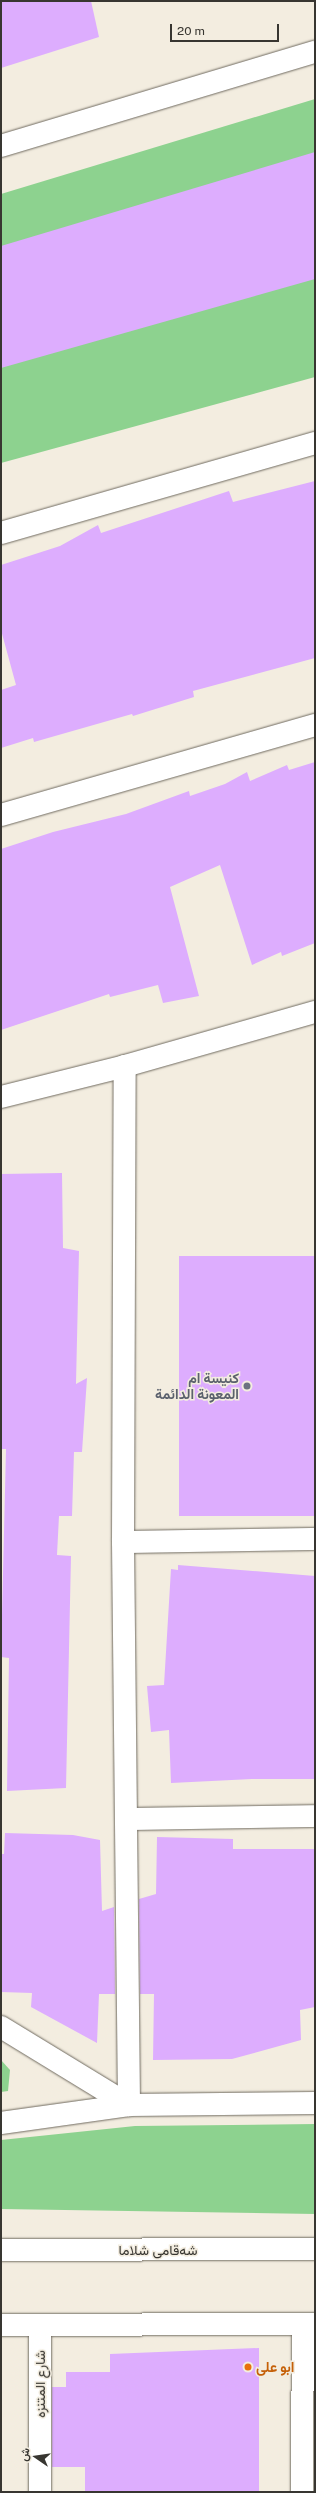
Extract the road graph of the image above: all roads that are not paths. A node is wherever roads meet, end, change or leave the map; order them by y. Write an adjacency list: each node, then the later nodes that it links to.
1 (315, 52): 2 (street)
2 (1, 146)
3 (315, 442): 4 (street)
4 (1, 533)
5 (315, 725): 6 (street)
6 (1, 815)
7 (315, 1012): 8 (street)
8 (125, 1066): 9 (street); 11 (street)
9 (1, 1097)
10 (315, 1539): 11 (street)
11 (124, 1542): 13 (street)
12 (315, 1816): 13 (street)
13 (127, 1819): 16 (street)
14 (1, 2027): 16 (street)
15 (315, 2103): 16 (street)
16 (129, 2105): 17 (street)
17 (1, 2123)
18 (1, 2250): 19 (street, شەقامی شلاما)
19 (315, 2250)
20 (309, 2324): 22 (street); 24 (street)
21 (1, 2325): 22 (street)
22 (40, 2325): 23 (street, شارع المتنزه)
23 (40, 2492)
24 (302, 2492)

